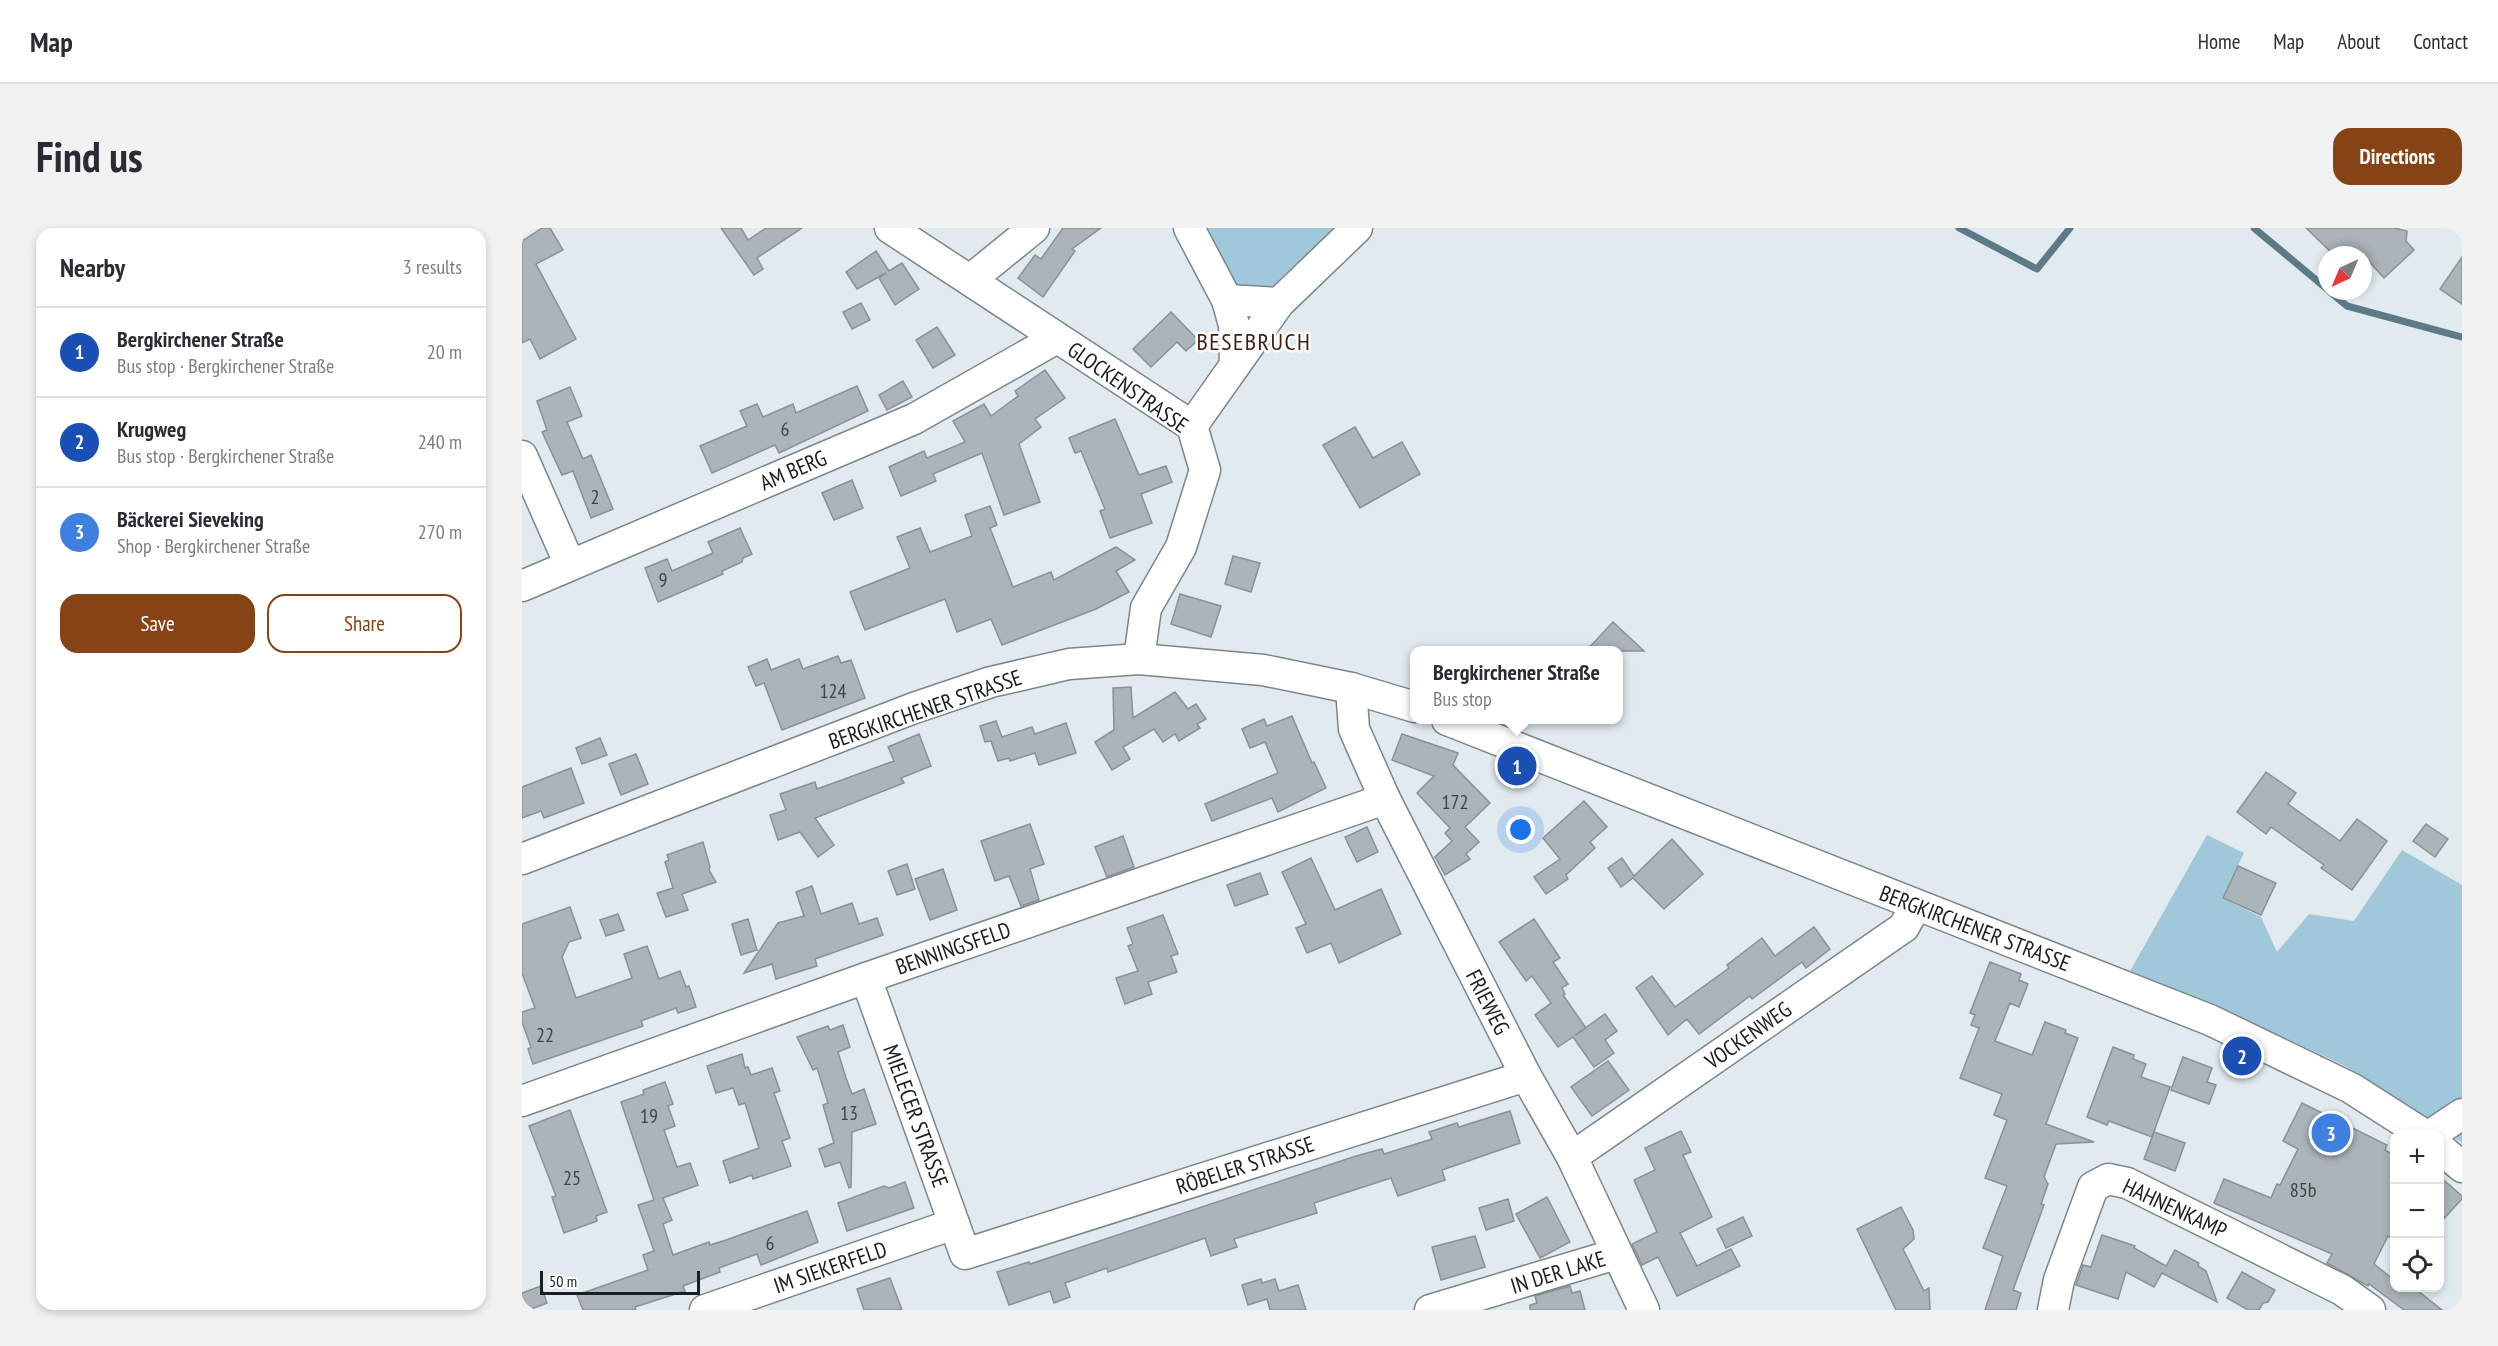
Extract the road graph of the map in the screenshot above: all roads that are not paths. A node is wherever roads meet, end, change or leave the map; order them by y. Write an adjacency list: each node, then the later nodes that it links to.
1 (890, 228): 5 (street, GLOCKENSTRASSE)
2 (1034, 228): 5 (street)
3 (1189, 228): 6 (street)
4 (1357, 228): 7 (street)
5 (970, 280): 8 (street, GLOCKENSTRASSE)
6 (1227, 300): 7 (street); 9 (street)
7 (1279, 303): 9 (street)
8 (1057, 338): 10 (street, GLOCKENSTRASSE); 12 (street, AM BERG)
9 (1235, 364): 10 (street)
10 (1192, 426): 14 (street, GLOCKENSTRASSE)
11 (522, 456): 12 (street)
12 (570, 565): 13 (street, AM BERG)
13 (522, 586)
14 (1139, 659): 15 (street, BERGKIRCHENER STRASSE); 19 (street, BERGKIRCHENER STRASSE)
15 (1351, 688): 16 (street, BERGKIRCHENER STRASSE); 18 (street, FRIEWEG)
16 (1410, 706)
17 (1458, 724): 20 (street, BERGKIRCHENER STRASSE)
18 (1385, 799): 21 (street, BENNINGSFELD); 22 (street, FRIEWEG)
19 (522, 859)
20 (1916, 905): 25 (street, BERGKIRCHENER STRASSE); 28 (street, VOCKENWEG)
21 (867, 978): 23 (street, BENNINGSFELD); 30 (street, MIELECER STRASSE)
22 (1526, 1076): 28 (street, FRIEWEG); 31 (street, RÖBELER STRASSE)
23 (522, 1101)
24 (2462, 1114): 26 (street)
25 (2416, 1130)
26 (2438, 1130)
27 (2444, 1152): 29 (street)
28 (1572, 1157): 32 (street, FRIEWEG)
29 (2462, 1167)
30 (954, 1224): 31 (street, MIELECER STRASSE); 33 (street, IM SIEKERFELD)
31 (965, 1254)
32 (1616, 1254): 34 (street, IN DER LAKE); 35 (street, FRIEWEG)
33 (705, 1310)
34 (1430, 1310)
35 (1644, 1310)
36 (2054, 1310): 37 (street, HAHNENKAMP)
37 (2370, 1310)

